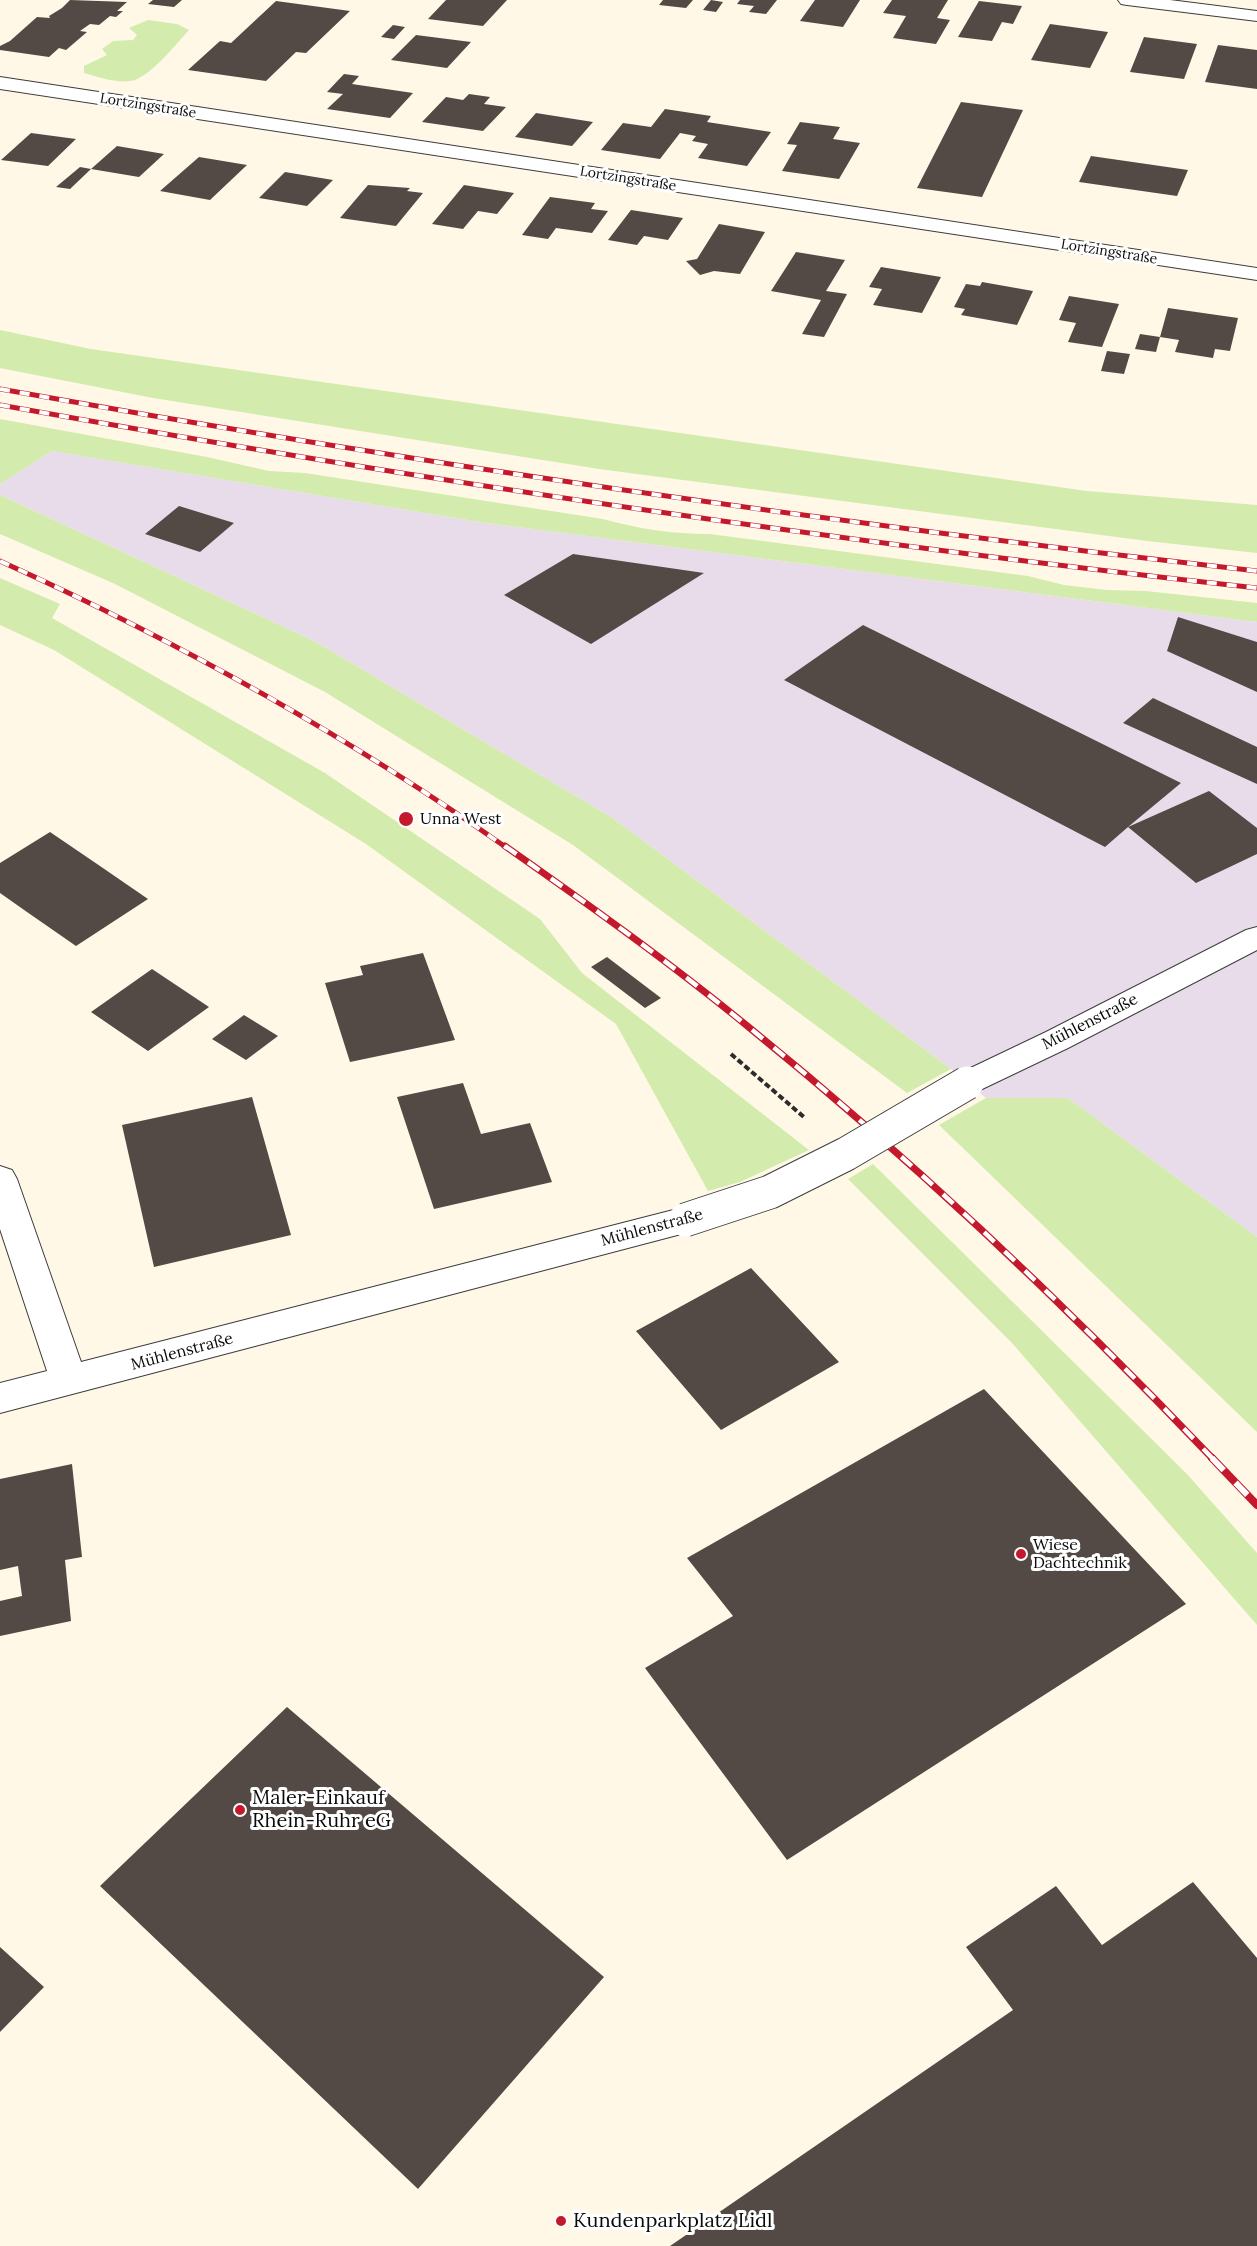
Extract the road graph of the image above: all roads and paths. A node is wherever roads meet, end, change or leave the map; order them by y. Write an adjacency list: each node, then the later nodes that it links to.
1 (1127, 0): 2 (street)
2 (1257, 16)
3 (0, 83): 4 (street, Lortzingstraße)
4 (1257, 274)
5 (1257, 937): 9 (street, Mühlenstraße, bridge)
6 (731, 1054): 7 (path)
7 (811, 1123)
8 (0, 1179): 9 (street)
9 (69, 1381): 10 (street, Mühlenstraße)
10 (0, 1398)

